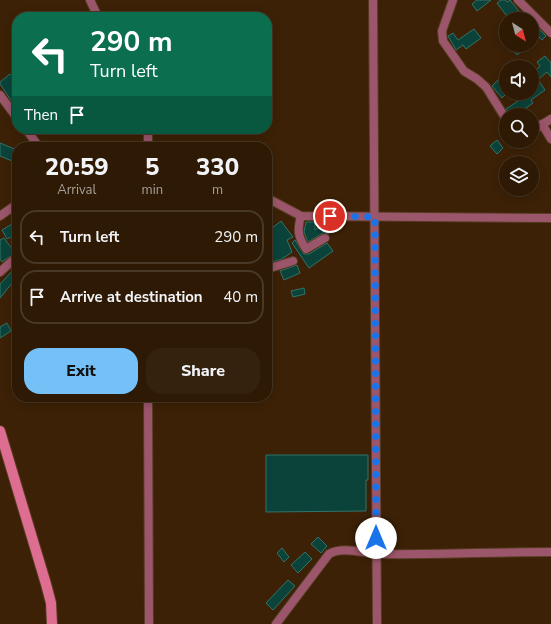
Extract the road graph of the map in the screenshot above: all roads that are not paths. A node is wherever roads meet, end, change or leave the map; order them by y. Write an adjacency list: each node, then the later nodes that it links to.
1 (90, 0): 5 (street)
2 (373, 0): 18 (street)
3 (453, 0): 8 (street)
4 (518, 0): 6 (street)
5 (96, 12)
6 (550, 29)
7 (0, 95): 9 (street)
8 (499, 108)
9 (12, 111)
10 (551, 119): 11 (street)
11 (542, 124): 12 (street); 13 (street)
12 (539, 126)
13 (551, 139)
14 (272, 201): 17 (street)
15 (12, 208): 16 (street)
16 (0, 216)
17 (301, 216): 18 (street); 20 (street)
18 (375, 217): 19 (street); 29 (street)
19 (551, 218)
20 (325, 238)
21 (12, 261): 24 (street)
22 (293, 261): 23 (street)
23 (272, 267)
24 (0, 272)
25 (148, 402): 31 (street)
26 (0, 431): 27 (street)
27 (3, 451): 30 (street)
28 (551, 552): 29 (street)
29 (376, 554): 32 (street); 33 (street)
30 (52, 624)
31 (149, 624)
32 (276, 624)
33 (377, 624)

